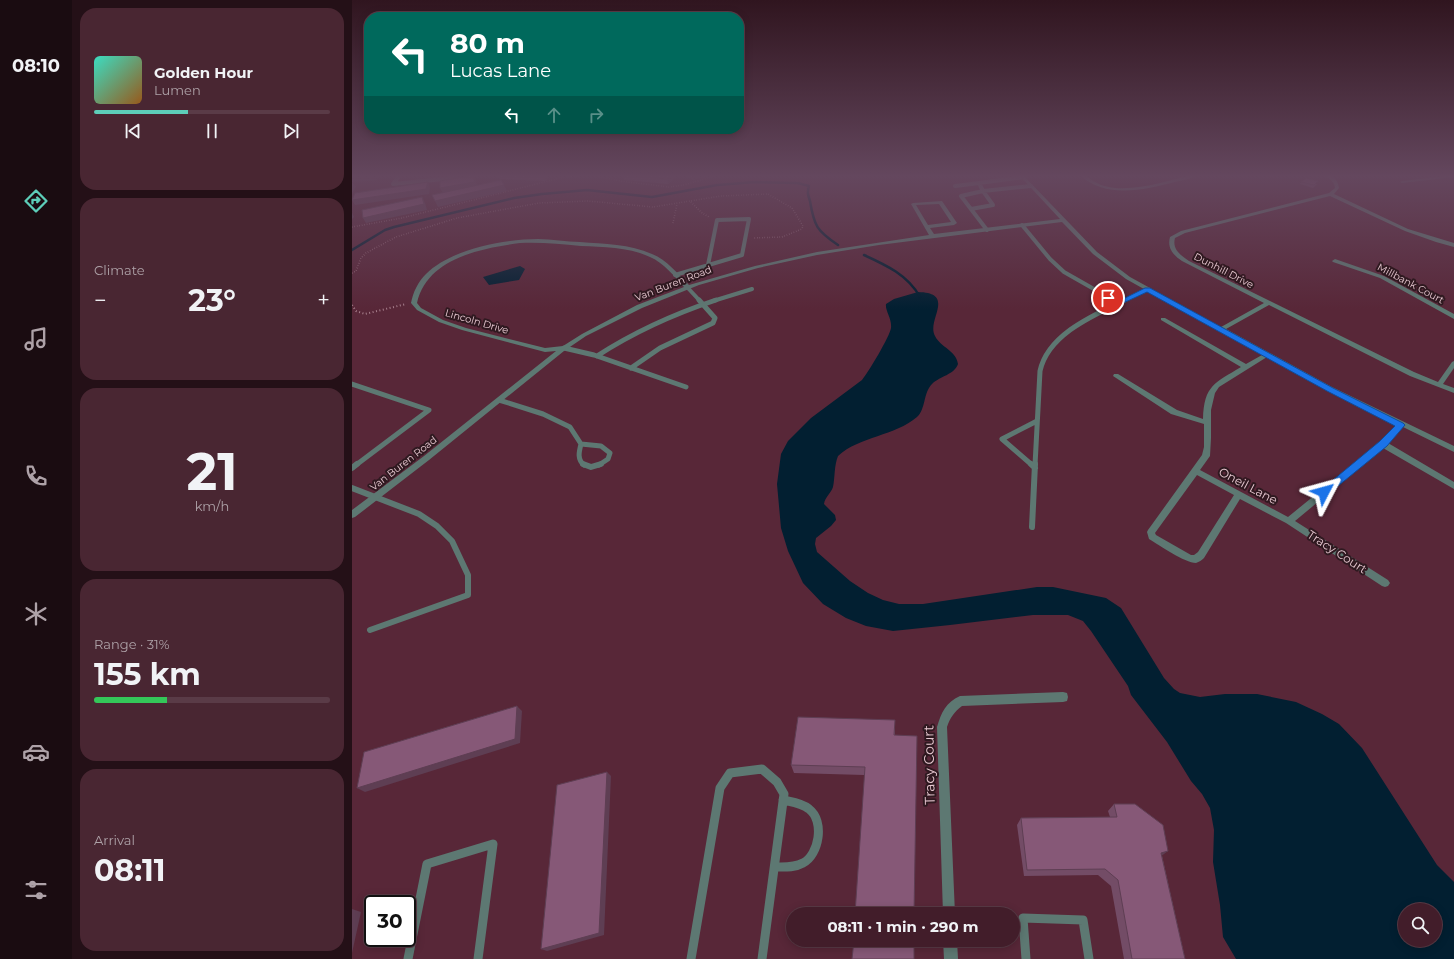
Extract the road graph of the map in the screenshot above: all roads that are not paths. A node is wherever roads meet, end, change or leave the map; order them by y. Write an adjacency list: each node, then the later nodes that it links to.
1 (725, 220): 15 (lane)
2 (749, 220): 15 (lane)
3 (923, 220): 10 (street)
4 (952, 220): 10 (street)
5 (979, 220): 11 (lane)
6 (1064, 220): 9 (street, Van Buren Road); 19 (street)
7 (1230, 220): 21 (street, Dunhill Drive)
8 (1384, 220): 13 (street)
9 (1022, 226): 11 (street, Van Buren Road); 20 (lane)
10 (927, 227): 12 (street)
11 (987, 230): 12 (street, Van Buren Road)
12 (933, 237): 17 (street, Van Buren Road)
13 (1454, 244)
14 (1335, 261): 23 (street, Millbank Court)
15 (708, 265): 16 (lane)
16 (675, 275): 17 (street); 26 (street, Lincoln Drive)
17 (687, 287): 22 (lane); 26 (street, Van Buren Road)
18 (752, 289): 22 (lane)
19 (1148, 289): 20 (lane); 25 (street)
20 (1119, 303): 38 (lane)
21 (1268, 303): 25 (street); 34 (street, Dunhill Drive)
22 (702, 304): 28 (lane); 31 (lane)
23 (1454, 317)
24 (1163, 319): 30 (street)
25 (1222, 330): 27 (street)
26 (564, 348): 28 (lane); 37 (street, Van Buren Road)
27 (1268, 354): 30 (street); 40 (street)
28 (597, 356): 31 (lane)
29 (1454, 363): 34 (street)
30 (1246, 367): 39 (street)
31 (631, 368): 35 (lane)
32 (1116, 376): 39 (street)
33 (352, 384): 44 (lane)
34 (1440, 385): 36 (street, Dunhill Drive)
35 (686, 387)
36 (1454, 391)
37 (499, 400): 41 (lane); 50 (street, Van Buren Road)
38 (1038, 421): 45 (lane); 45 (lane)
39 (1207, 423): 46 (street)
40 (1400, 425): 42 (street); 43 (street)
41 (581, 444): 41 (lane)
42 (1384, 444): 47 (street); 52 (street)
43 (1454, 450)
44 (352, 468)
45 (1035, 468): 53 (lane)
46 (1196, 471): 49 (street, Oneil Lane); 49 (street)
47 (1454, 486)
48 (352, 488): 50 (lane)
49 (1239, 494): 52 (street, Oneil Lane)
50 (375, 498): 51 (street, Van Buren Road); 55 (lane)
51 (352, 515)
52 (1289, 521): 54 (street, Tracy Court)
53 (1032, 527)
54 (1385, 583)
55 (370, 630)
56 (1063, 697): 59 (street, Tracy Court)
57 (783, 800): 58 (lane); 58 (lane); 63 (lane)
58 (774, 868): 64 (lane)
59 (949, 907)
60 (950, 947): 65 (street)
61 (408, 959): 62 (lane)
62 (478, 959)
63 (691, 959)
64 (762, 959)
65 (951, 959)
66 (1026, 959): 67 (lane)
67 (1089, 959)

